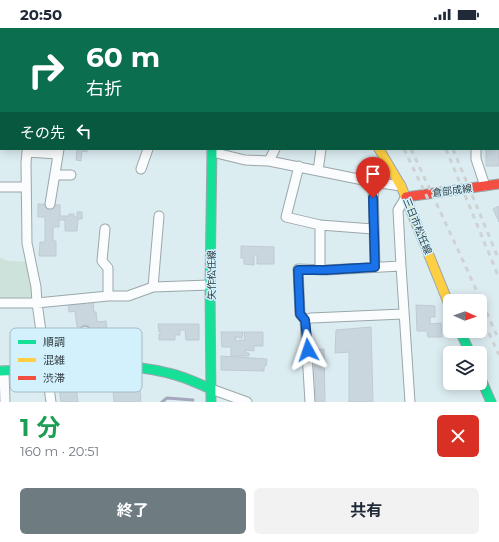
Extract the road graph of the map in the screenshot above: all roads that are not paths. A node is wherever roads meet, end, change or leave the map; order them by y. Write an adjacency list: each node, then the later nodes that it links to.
1 (148, 150): 10 (street)
2 (212, 150): 8 (street); 29 (main road, 矢作松任線)
3 (274, 150): 8 (street)
4 (321, 150): 11 (street)
5 (380, 150): 16 (main road, 三日市松任線)
6 (476, 150): 17 (street)
7 (59, 151): 12 (street); 19 (street)
8 (269, 161): 9 (street)
9 (299, 166): 11 (street); 23 (street)
10 (141, 169)
11 (318, 171): 14 (street)
12 (55, 175): 13 (street); 21 (street)
13 (71, 176)
14 (373, 182): 16 (street); 25 (street)
15 (499, 184): 17 (main road, 倉部成線)
16 (401, 186): 20 (main road, 三日市松任線)
17 (485, 186): 20 (main road, 倉部成線)
18 (0, 187): 19 (street)
19 (26, 187): 34 (street)
20 (406, 197): 26 (street); 31 (main road, 三日市松任線)
21 (50, 204)
22 (159, 216): 30 (street)
23 (320, 226): 25 (street); 28 (street)
24 (105, 229): 32 (street)
25 (373, 229): 27 (street)
26 (401, 266): 27 (street); 35 (street)
27 (375, 267): 28 (street)
28 (320, 270): 36 (street)
29 (210, 285): 30 (street); 40 (main road, 矢作松任線)
30 (153, 287): 32 (street)
31 (445, 294)
32 (108, 296): 34 (street)
33 (0, 303): 34 (street)
34 (37, 303): 37 (street)
35 (403, 314): 36 (street); 48 (street)
36 (305, 320): 47 (street)
37 (40, 328)
38 (142, 369): 40 (main road)
39 (2, 371): 43 (street)
40 (211, 390): 45 (main road, 矢作松任線); 46 (street)
41 (486, 390): 49 (main road)
42 (49, 392): 44 (street)
43 (5, 402)
44 (51, 402)
45 (211, 402)
46 (248, 402)
47 (310, 402)
48 (410, 402)
49 (491, 402)

